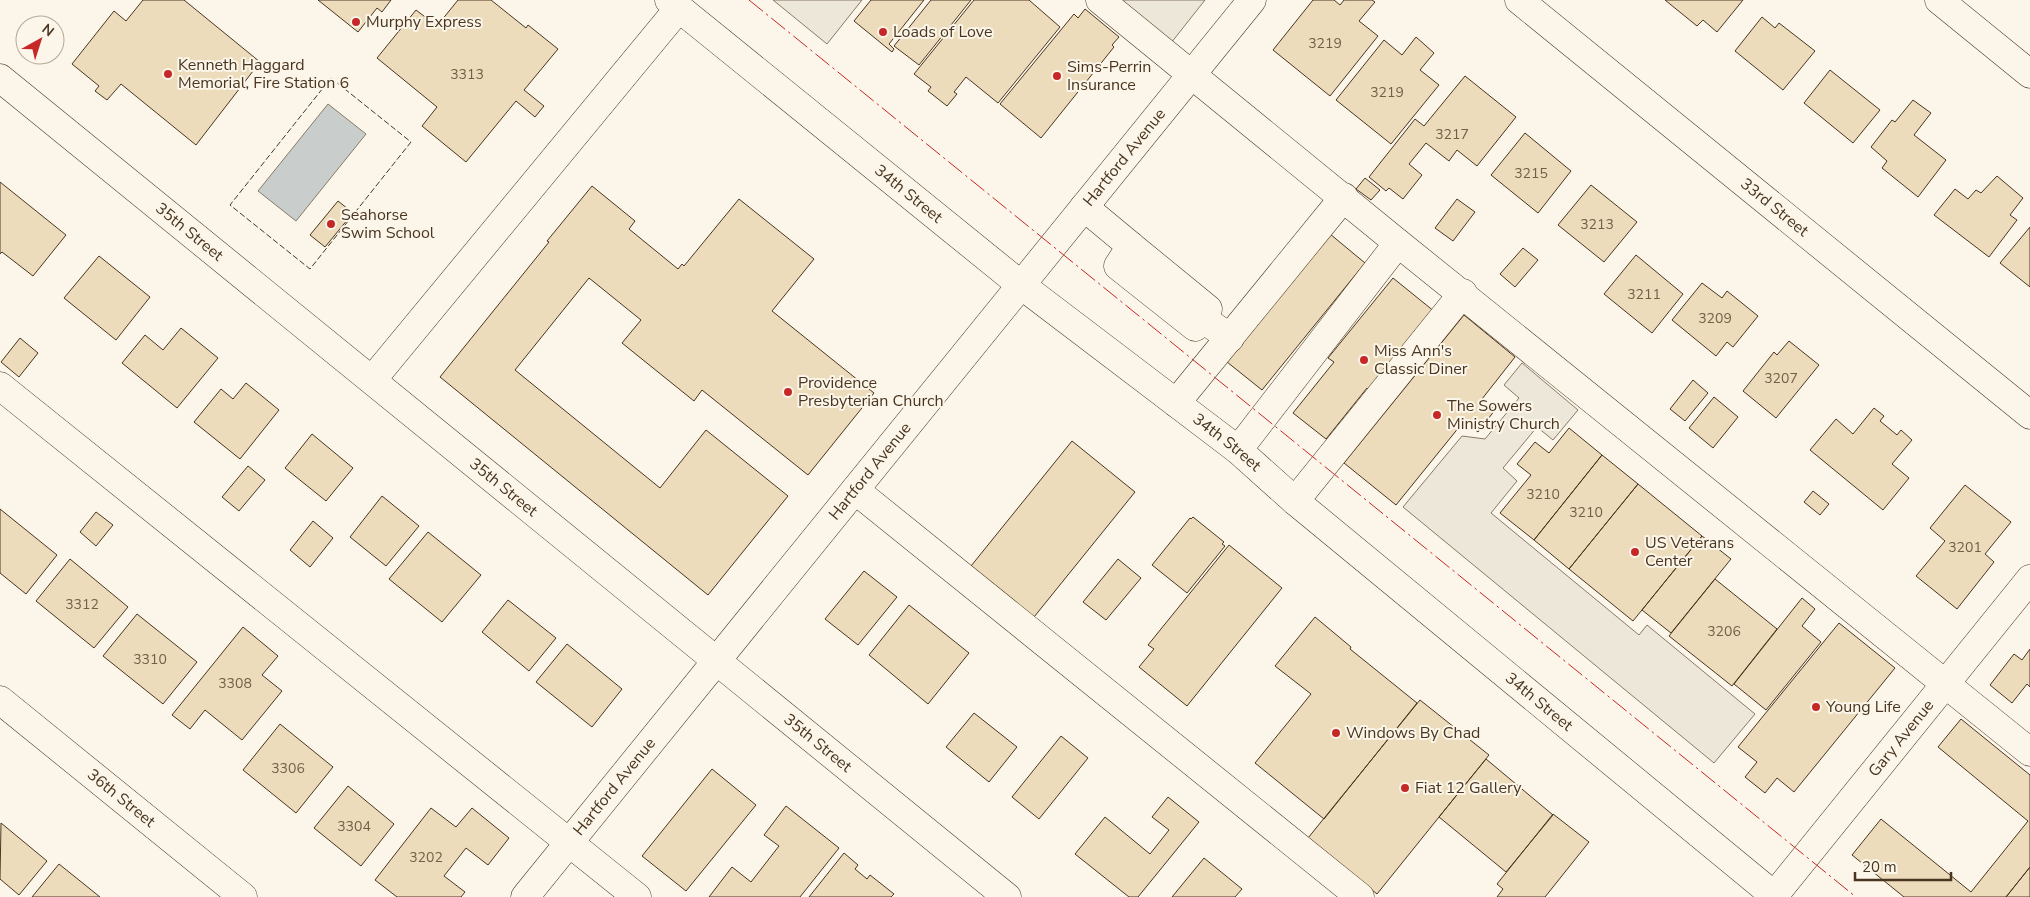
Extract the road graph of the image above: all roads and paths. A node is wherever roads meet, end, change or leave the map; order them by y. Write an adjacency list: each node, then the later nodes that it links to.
1 (1100, 0): 6 (street)
2 (1252, 0): 6 (street, Hartford Avenue)
3 (1519, 0): 18 (street, 33rd Street)
4 (1939, 0): 7 (street)
5 (674, 4): 12 (street, 34th Street); 15 (street)
6 (1192, 74): 9 (street); 10 (street, Hartford Avenue)
7 (2030, 74)
8 (0, 78): 15 (street, 35th Street)
9 (1344, 197): 11 (street); 14 (street)
10 (1084, 207): 12 (street, Hartford Avenue); 14 (street)
11 (1398, 243): 13 (street); 19 (street)
12 (1021, 285): 17 (street, 34th Street); 20 (street, Hartford Avenue)
13 (1463, 293): 21 (street); 24 (street)
14 (1230, 338): 17 (street)
15 (372, 380): 23 (street, 35th Street)
16 (0, 386): 27 (street)
17 (1176, 403): 19 (street, 34th Street)
18 (2030, 414)
19 (1238, 450): 21 (street, 34th Street)
20 (855, 490): 23 (street, Hartford Avenue); 33 (street)
21 (1295, 501): 28 (street, 34th Street)
22 (2030, 579): 24 (street, Gary Avenue)
23 (716, 660): 27 (street, Hartford Avenue); 32 (street, 35th Street)
24 (1945, 684): 26 (street); 28 (street, Gary Avenue)
25 (0, 700): 29 (street, 36th Street)
26 (2030, 752)
27 (570, 841): 30 (street, Hartford Avenue); 31 (street)
28 (1774, 896)
29 (244, 897)
30 (525, 897)
31 (637, 897)
32 (1007, 897)
33 (1360, 897)

